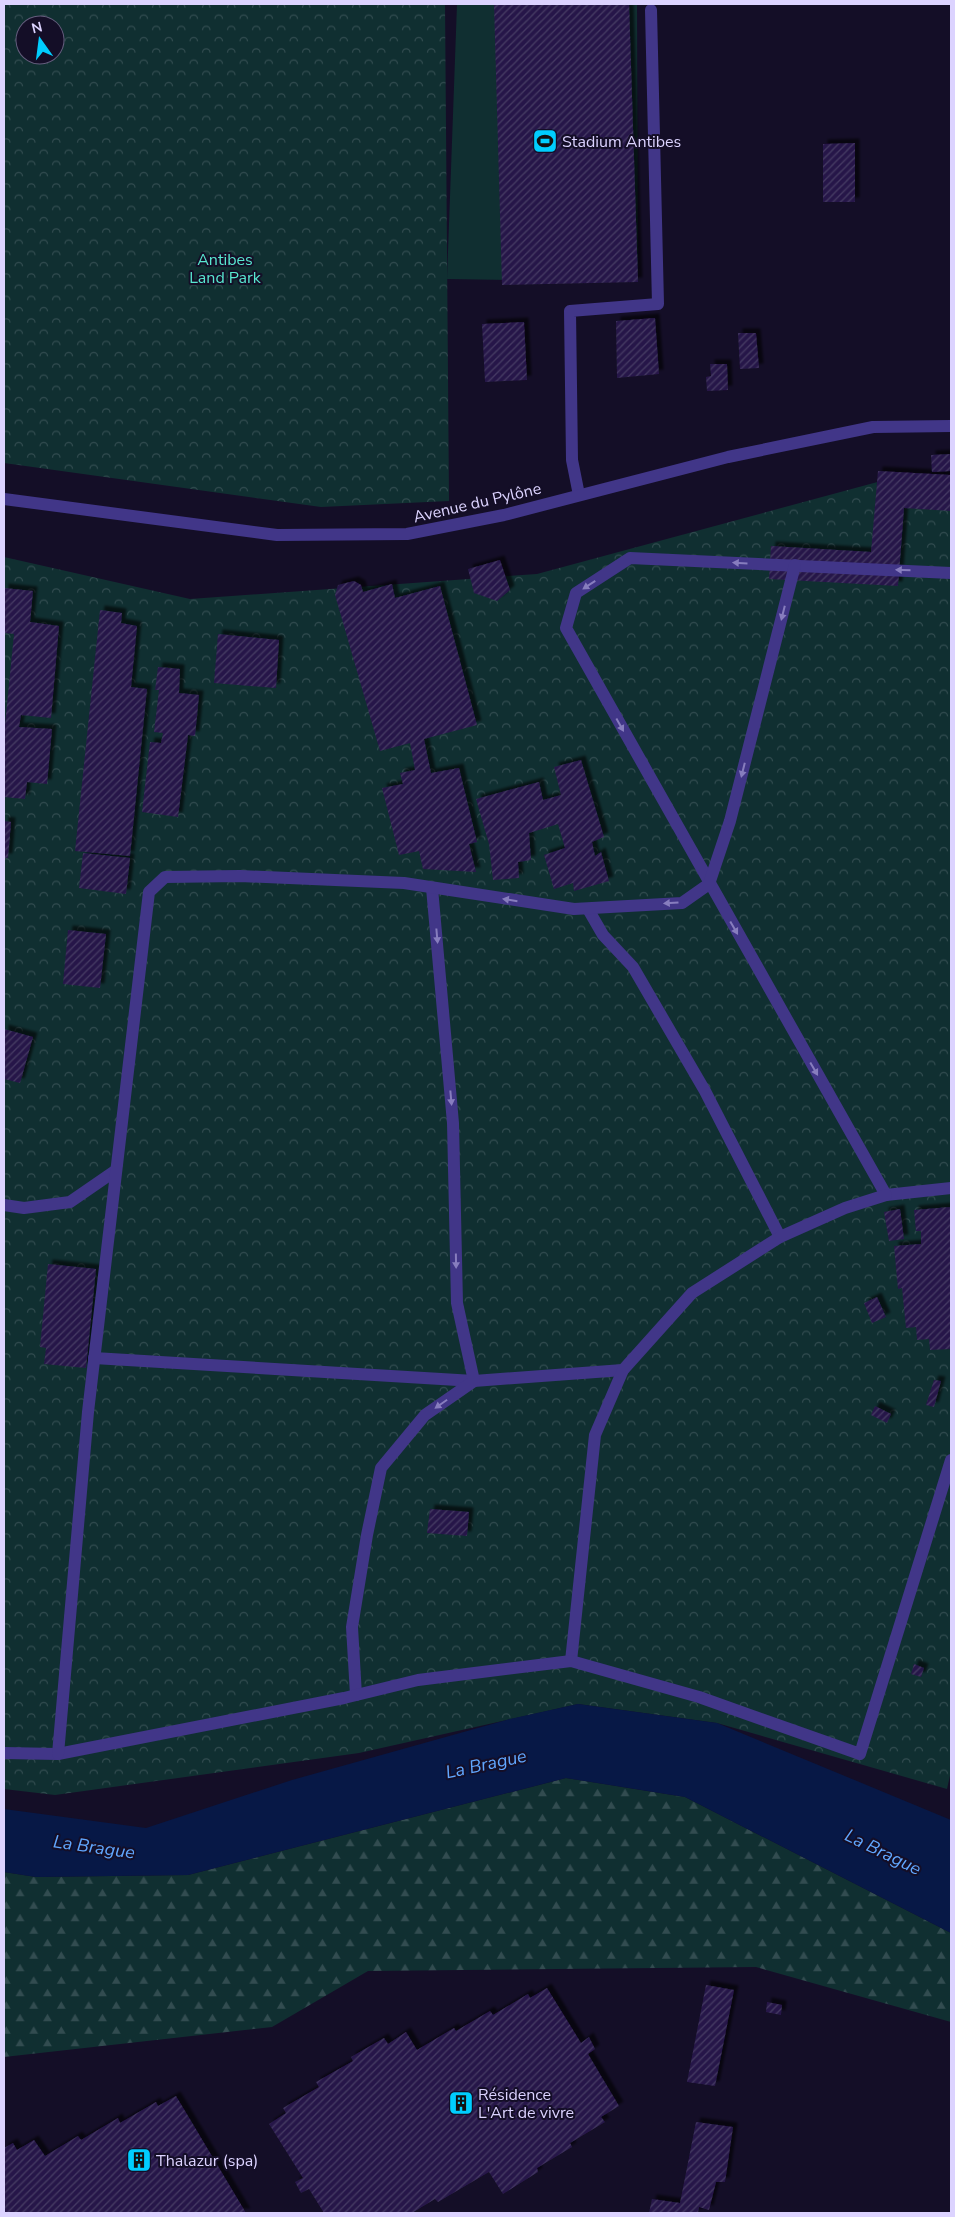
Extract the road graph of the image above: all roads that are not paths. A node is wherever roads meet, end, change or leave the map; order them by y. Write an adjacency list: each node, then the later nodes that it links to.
1 (651, 10): 3 (street)
2 (951, 426): 3 (street, Avenue du Pylône)
3 (579, 495): 4 (street, Avenue du Pylône)
4 (4, 499)
5 (795, 566): 6 (street, one-way to 5); 7 (street, one-way to 7); 7 (street, one-way to 7)
6 (951, 573)
7 (709, 884): 9 (street, one-way to 9); 12 (street, one-way to 12)
8 (432, 888): 9 (street, one-way to 8); 10 (street); 17 (street, one-way to 17)
9 (588, 908): 14 (street)
10 (116, 1171): 13 (street); 15 (street)
11 (951, 1188): 12 (street)
12 (886, 1195): 14 (street)
13 (4, 1205)
14 (780, 1236): 16 (street)
15 (94, 1358): 17 (street); 22 (street)
16 (623, 1370): 17 (street); 19 (street)
17 (474, 1381): 20 (street, one-way to 20)
18 (951, 1460): 19 (street)
19 (571, 1661): 20 (street)
20 (356, 1695): 22 (street)
21 (4, 1753): 22 (street)
22 (58, 1754)

